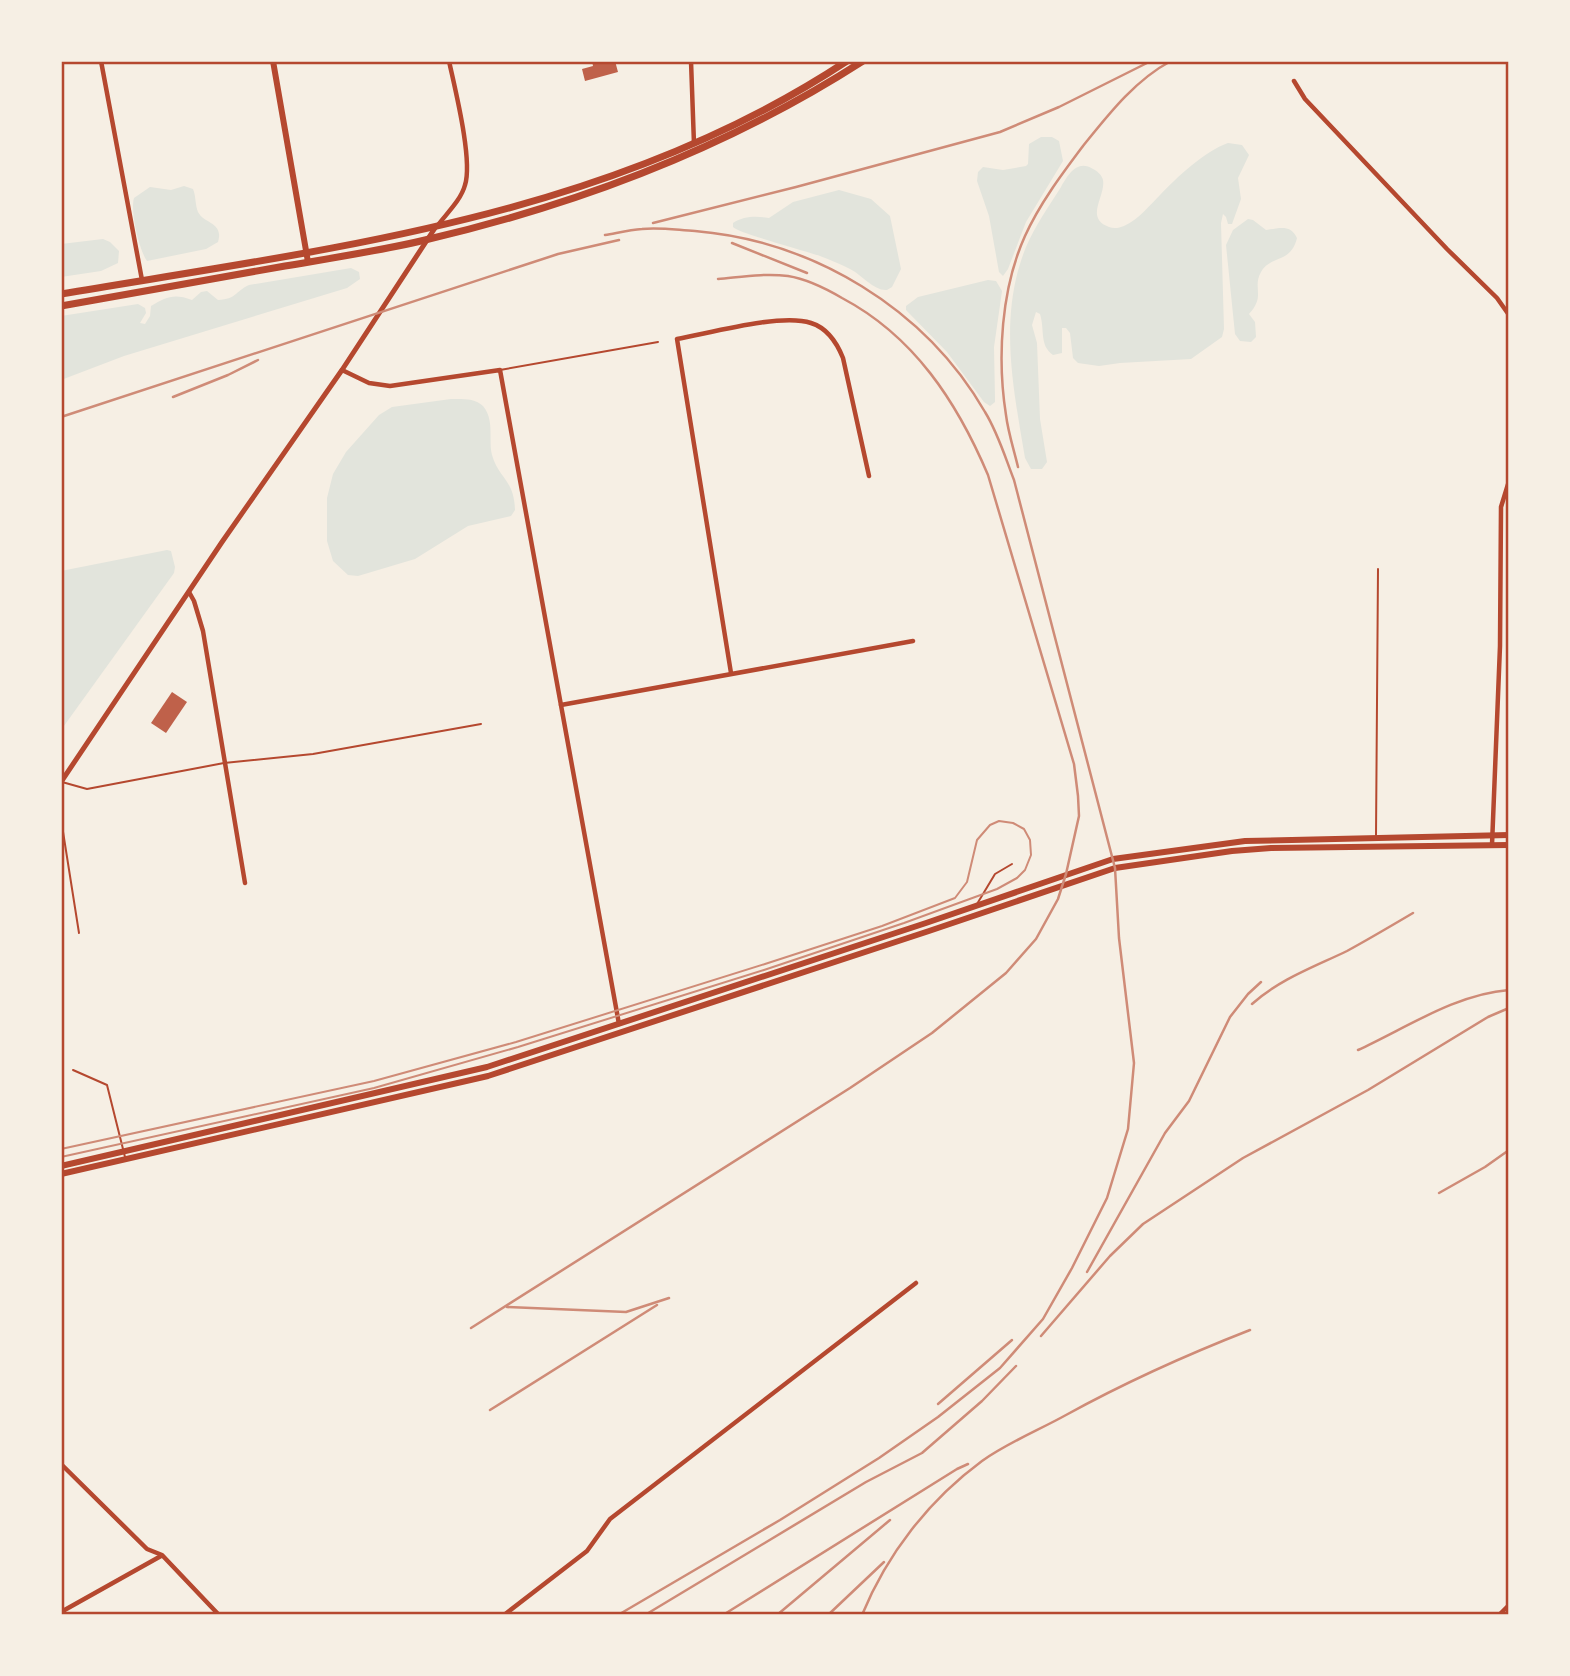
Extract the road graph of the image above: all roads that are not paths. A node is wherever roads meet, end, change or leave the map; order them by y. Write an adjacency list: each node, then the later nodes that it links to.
1 (101, 61): 13 (street)
2 (273, 61): 11 (main road)
3 (449, 61): 9 (street)
4 (691, 61): 8 (street)
5 (846, 61): 8 (main road)
6 (863, 61): 8 (main road)
7 (1294, 81): 16 (street)
8 (694, 148): 9 (main road); 10 (main road)
9 (435, 228): 10 (street); 11 (main road)
10 (425, 240): 12 (main road); 18 (street)
11 (306, 253): 12 (main road); 13 (main road)
12 (308, 262): 15 (main road)
13 (142, 281): 14 (main road)
14 (61, 294)
15 (61, 306)
16 (1509, 314)
17 (657, 342): 19 (lane)
18 (342, 370): 19 (street); 23 (street)
19 (500, 370): 26 (street)
20 (869, 476): 25 (street)
21 (1509, 481): 32 (street)
22 (1378, 569): 33 (lane)
23 (188, 592): 28 (street); 29 (street)
24 (913, 641): 25 (street)
25 (731, 673): 26 (street)
26 (561, 705): 41 (street)
27 (481, 724): 28 (lane)
28 (224, 763): 29 (lane); 38 (street)
29 (61, 782)
30 (61, 819): 40 (lane)
31 (1509, 835): 32 (main road)
32 (1492, 836): 33 (main road); 34 (street)
33 (1376, 838): 36 (lane); 39 (main road)
34 (1492, 845): 35 (main road); 36 (main road)
35 (1509, 845)
36 (1376, 846): 42 (main road)
37 (1012, 864): 39 (lane)
38 (245, 883)
39 (975, 906): 41 (main road)
40 (79, 933)
41 (620, 1025): 42 (main road); 44 (main road)
42 (622, 1033): 44 (main road)
43 (73, 1070): 44 (lane)
44 (125, 1155): 45 (main road); 46 (main road)
45 (61, 1166)
46 (61, 1174)
47 (916, 1283): 53 (street)
48 (61, 1464): 49 (street)
49 (162, 1555): 51 (street); 52 (street)
50 (1509, 1605): 54 (street)
51 (61, 1612)
52 (219, 1615)
53 (504, 1615)
54 (1499, 1615)

